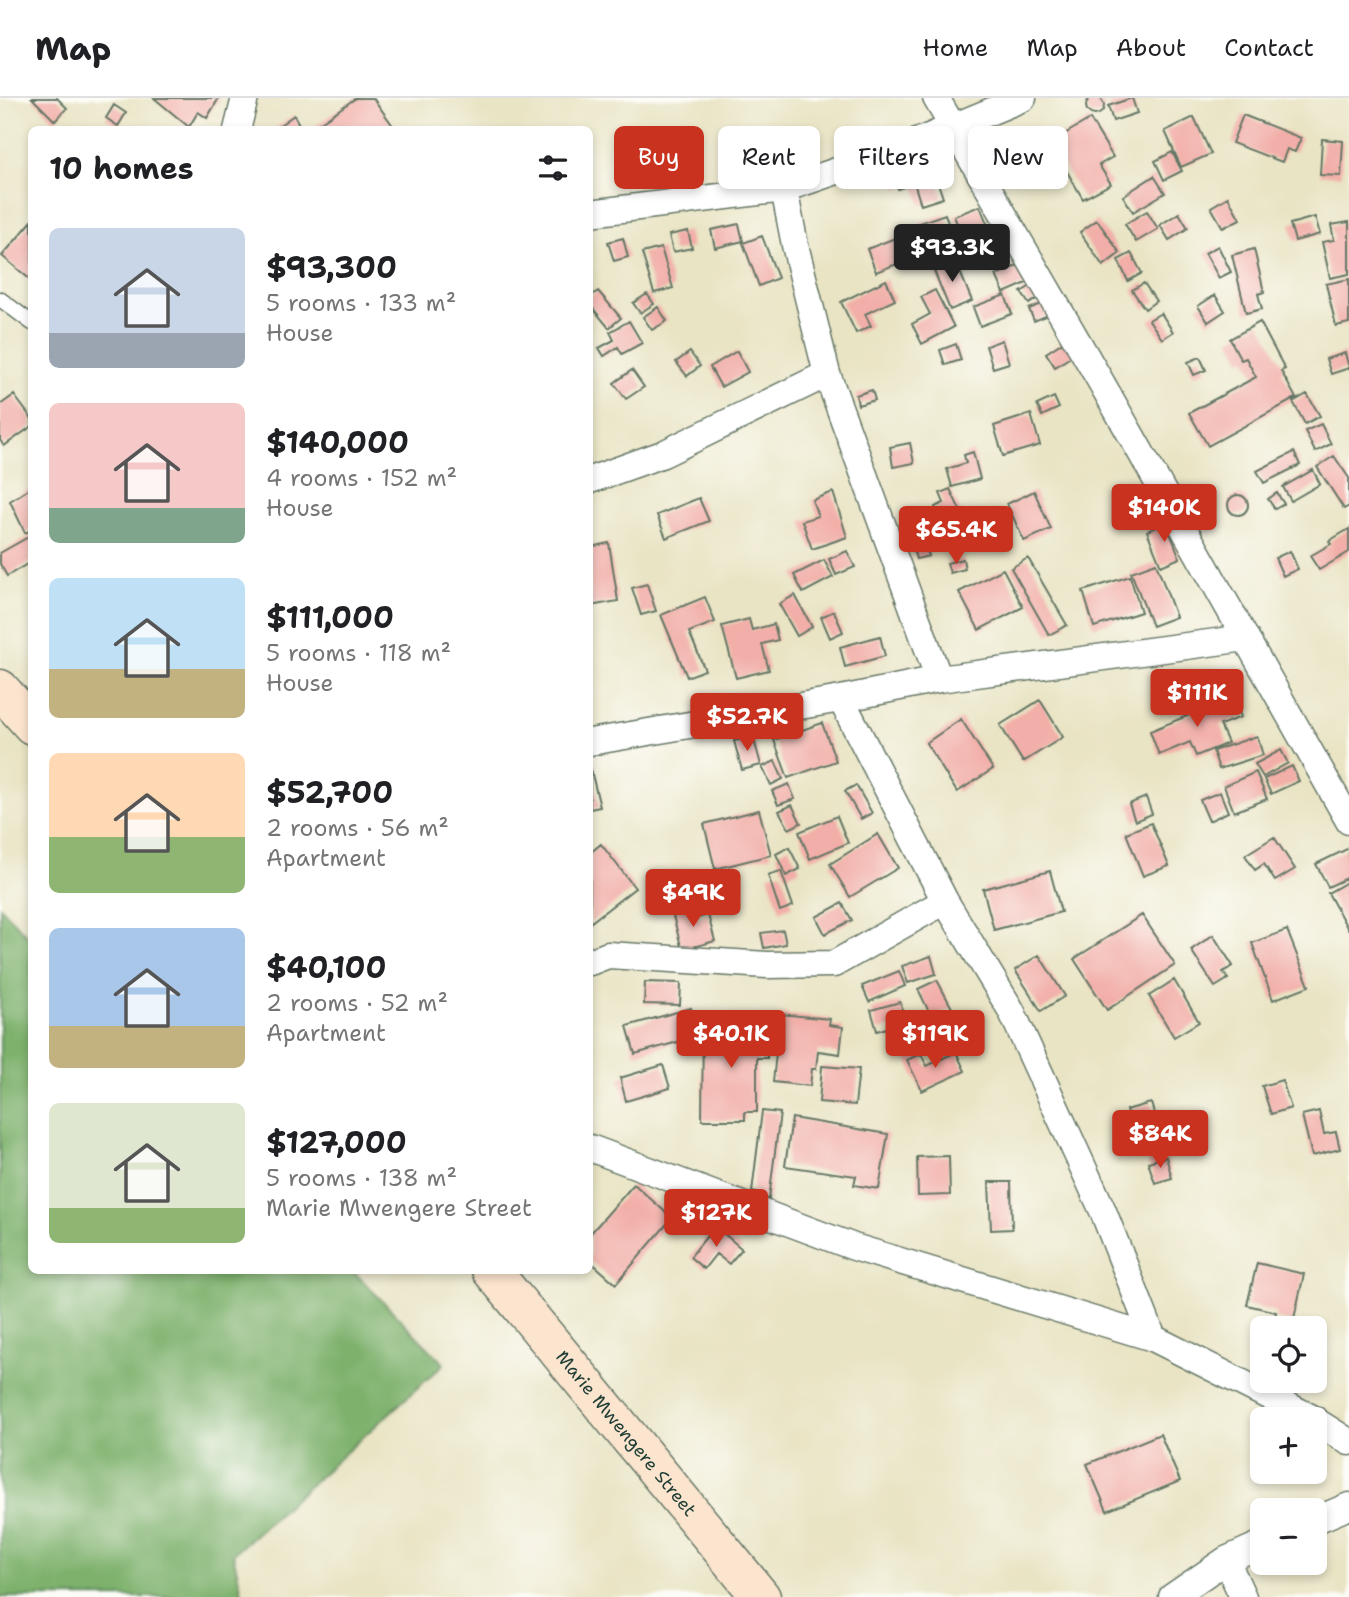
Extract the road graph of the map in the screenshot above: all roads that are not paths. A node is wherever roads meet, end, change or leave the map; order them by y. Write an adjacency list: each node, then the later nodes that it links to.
1 (245, 98): 4 (street)
2 (936, 98): 5 (street)
3 (1023, 98): 5 (street)
4 (238, 126)
5 (955, 128): 6 (street); 13 (street)
6 (820, 177)
7 (784, 189): 8 (street); 11 (street)
8 (593, 213)
9 (0, 299): 10 (lane)
10 (28, 320)
11 (827, 374): 12 (street); 14 (street)
12 (593, 479)
13 (1246, 638): 14 (street); 19 (street)
14 (939, 679): 16 (street)
15 (0, 689): 17 (main road)
16 (841, 699): 18 (street); 20 (street)
17 (28, 720)
18 (593, 741)
19 (1349, 821)
20 (945, 901): 21 (street); 24 (street)
21 (593, 961)
22 (593, 1150): 24 (street)
23 (494, 1274): 32 (main road, Marie Mwengere Street)
24 (1153, 1338): 25 (street)
25 (1290, 1407)
26 (1327, 1428): 27 (street)
27 (1349, 1442)
28 (1349, 1506): 29 (street)
29 (1327, 1515)
30 (1250, 1549): 31 (street)
31 (1226, 1560): 33 (street); 34 (street)
32 (761, 1597)
33 (1172, 1597)
34 (1243, 1597)

